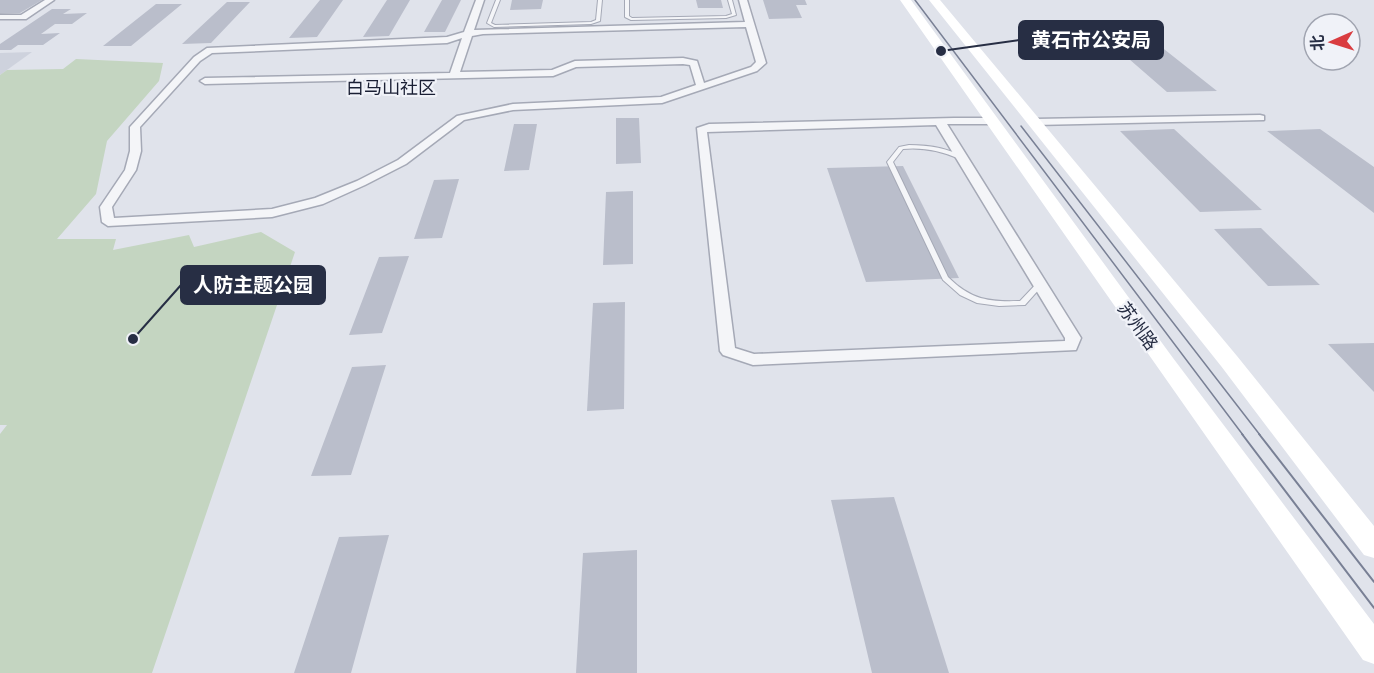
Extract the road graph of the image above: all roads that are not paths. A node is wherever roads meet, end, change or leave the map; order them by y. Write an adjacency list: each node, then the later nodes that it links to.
1 (50, 0): 10 (street)
2 (480, 0): 12 (street)
3 (498, 0): 4 (lane)
4 (600, 0)
5 (627, 0): 6 (lane)
6 (730, 0)
7 (743, 0): 11 (street)
8 (905, 0): 17 (main road, 苏州路)
9 (934, 0): 19 (main road)
10 (0, 17)
11 (750, 24): 12 (street); 15 (street)
12 (468, 34): 13 (street); 15 (street)
13 (454, 75): 14 (street); 15 (street)
14 (206, 81)
15 (701, 87)
16 (1260, 118): 19 (street)
17 (992, 121): 18 (street); 23 (main road, 苏州路)
18 (940, 122): 20 (street); 21 (street)
19 (1035, 122): 22 (main road)
20 (963, 159): 21 (street); 21 (lane)
21 (1040, 284)
22 (1374, 546)
23 (1374, 649)

